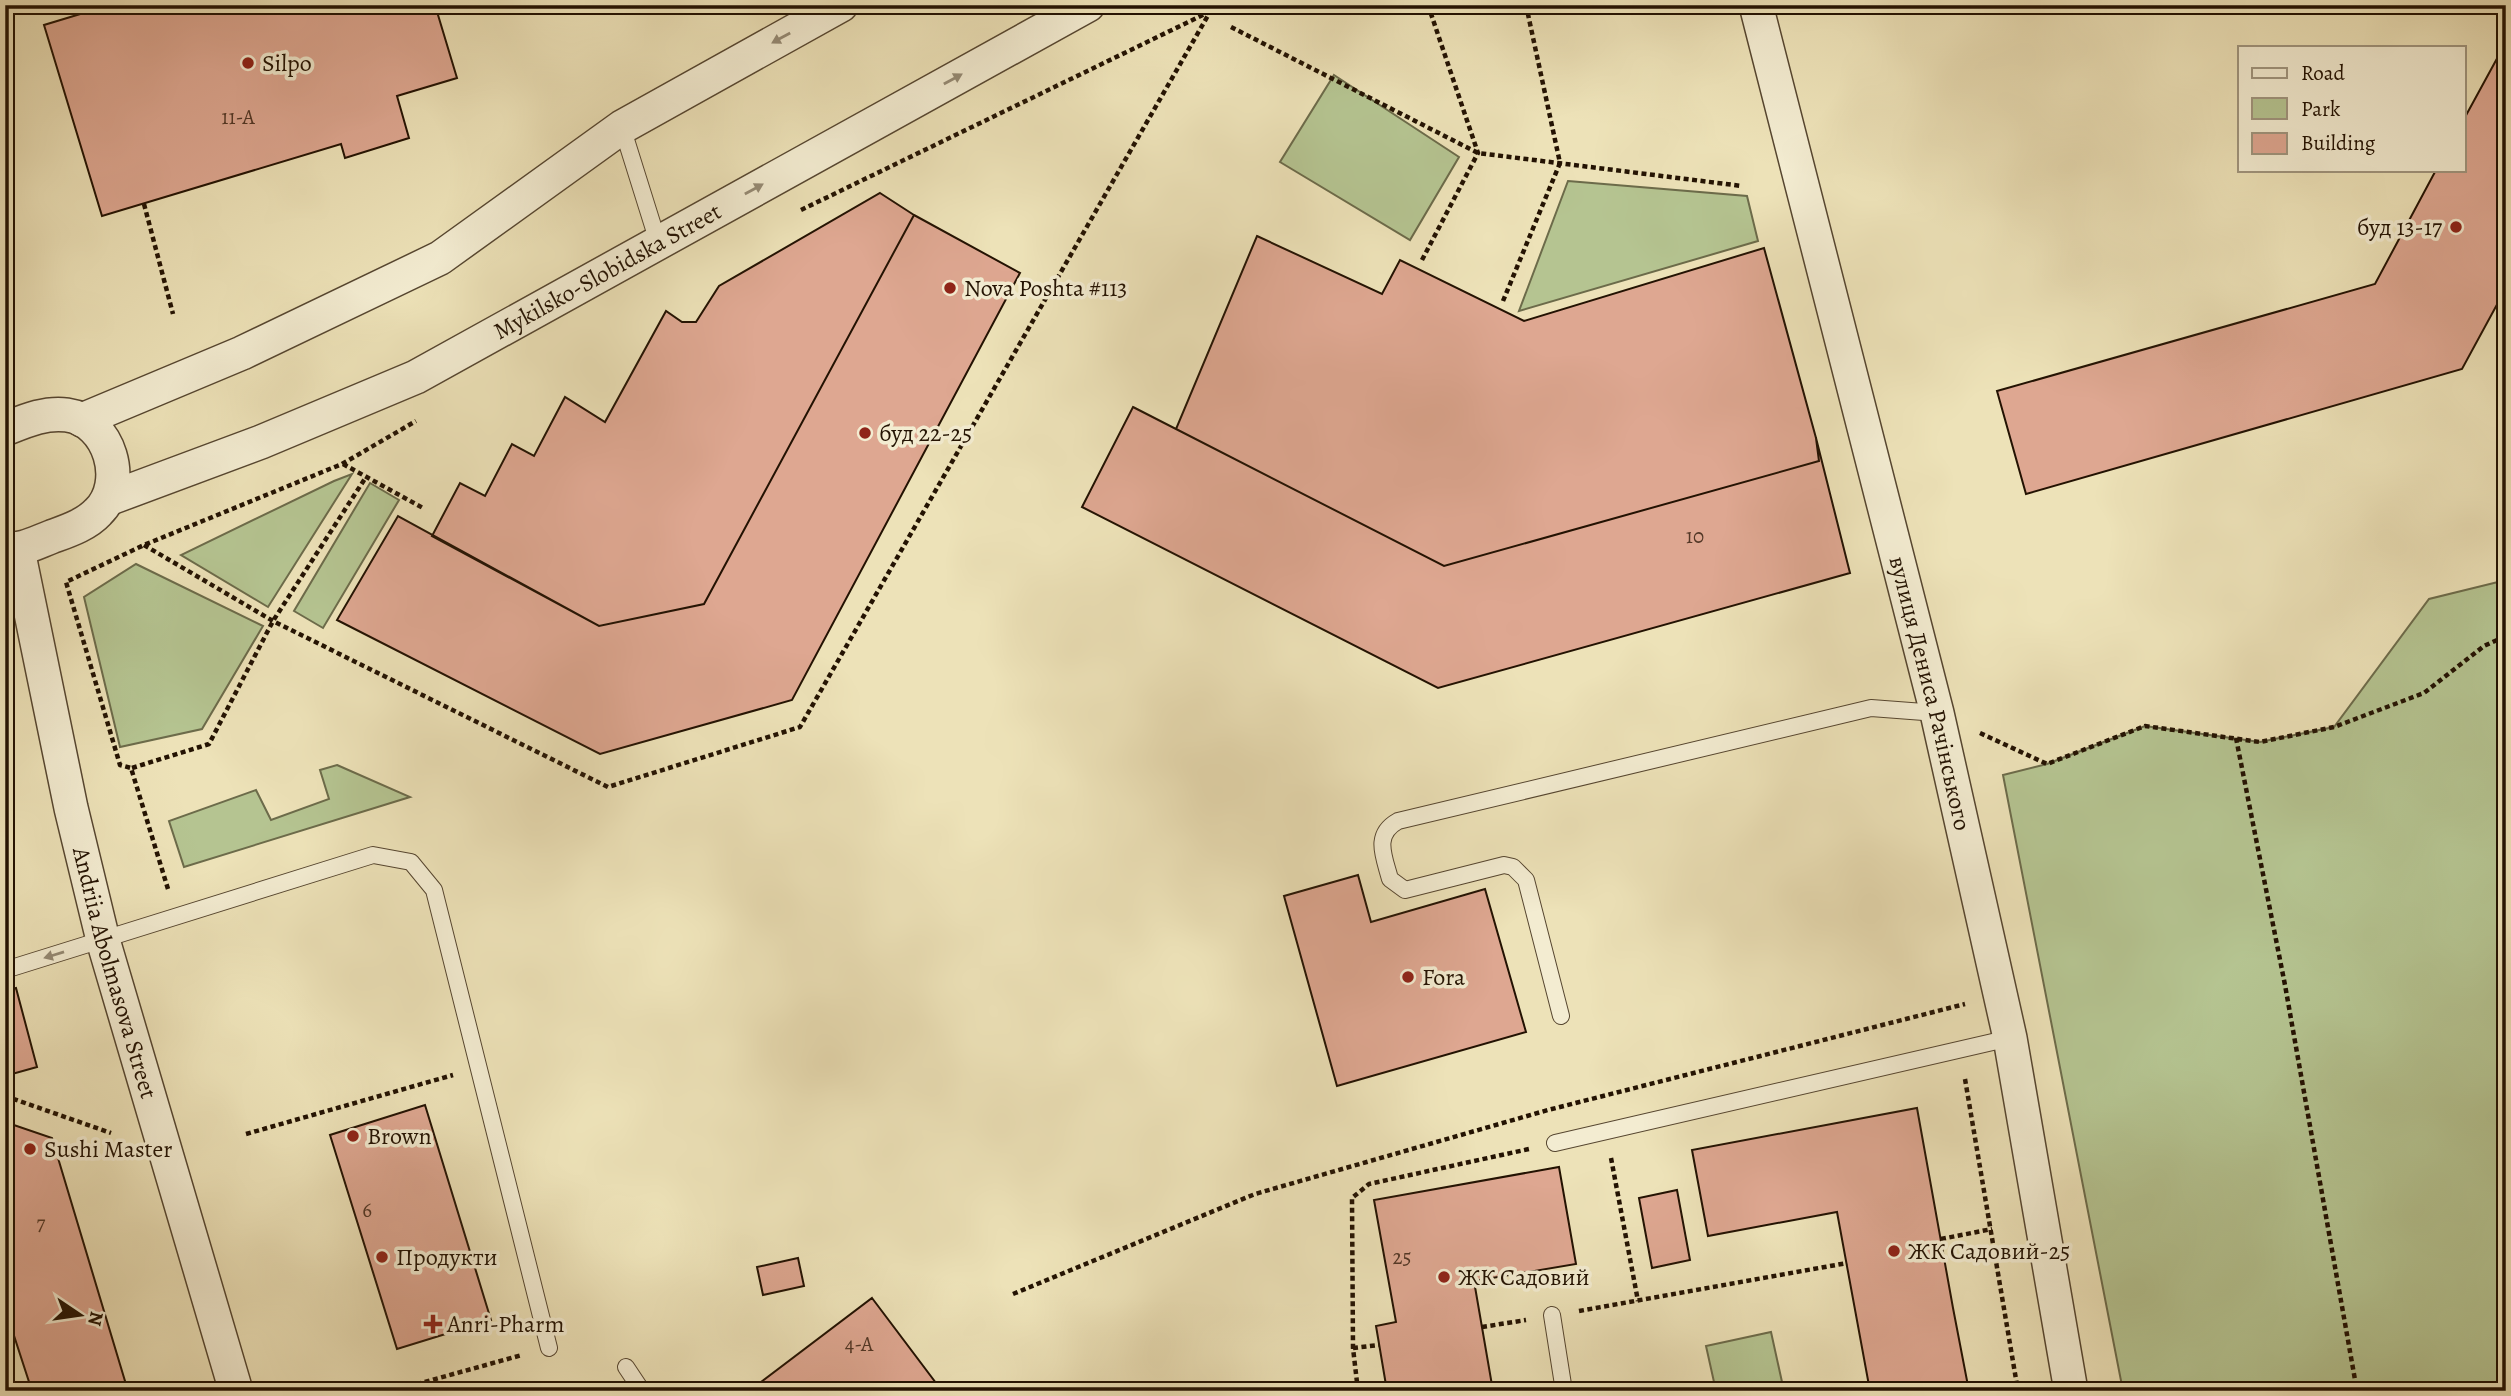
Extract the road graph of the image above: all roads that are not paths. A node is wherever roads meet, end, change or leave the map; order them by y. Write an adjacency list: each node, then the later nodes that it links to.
1 (841, 5): 4 (street, one-way to 4)
2 (1088, 5): 5 (street, Mykilsko-Slobidska Street, one-way to 2)
3 (1756, 5): 10 (street, вулиця Дениса Рачінського)
4 (622, 127): 5 (lane); 6 (street)
5 (658, 242): 8 (street, Mykilsko-Slobidska Street)
6 (82, 420): 7 (street); 8 (street)
7 (5, 429)
8 (108, 499): 9 (street)
9 (11, 549): 11 (street, Andriia Abolmasova Street)
10 (1937, 713): 13 (lane); 14 (street, вулиця Дениса Рачінського)
11 (103, 940): 12 (lane, one-way to 12); 17 (lane); 19 (street, Andriia Abolmasova Street)
12 (5, 970)
13 (1561, 1016)
14 (2010, 1038): 15 (lane); 22 (street, вулиця Дениса Рачінського)
15 (1555, 1143)
16 (1552, 1315): 21 (lane)
17 (549, 1348)
18 (626, 1367): 20 (lane)
19 (236, 1391)
20 (642, 1391)
21 (1564, 1391)
22 (2070, 1391)

